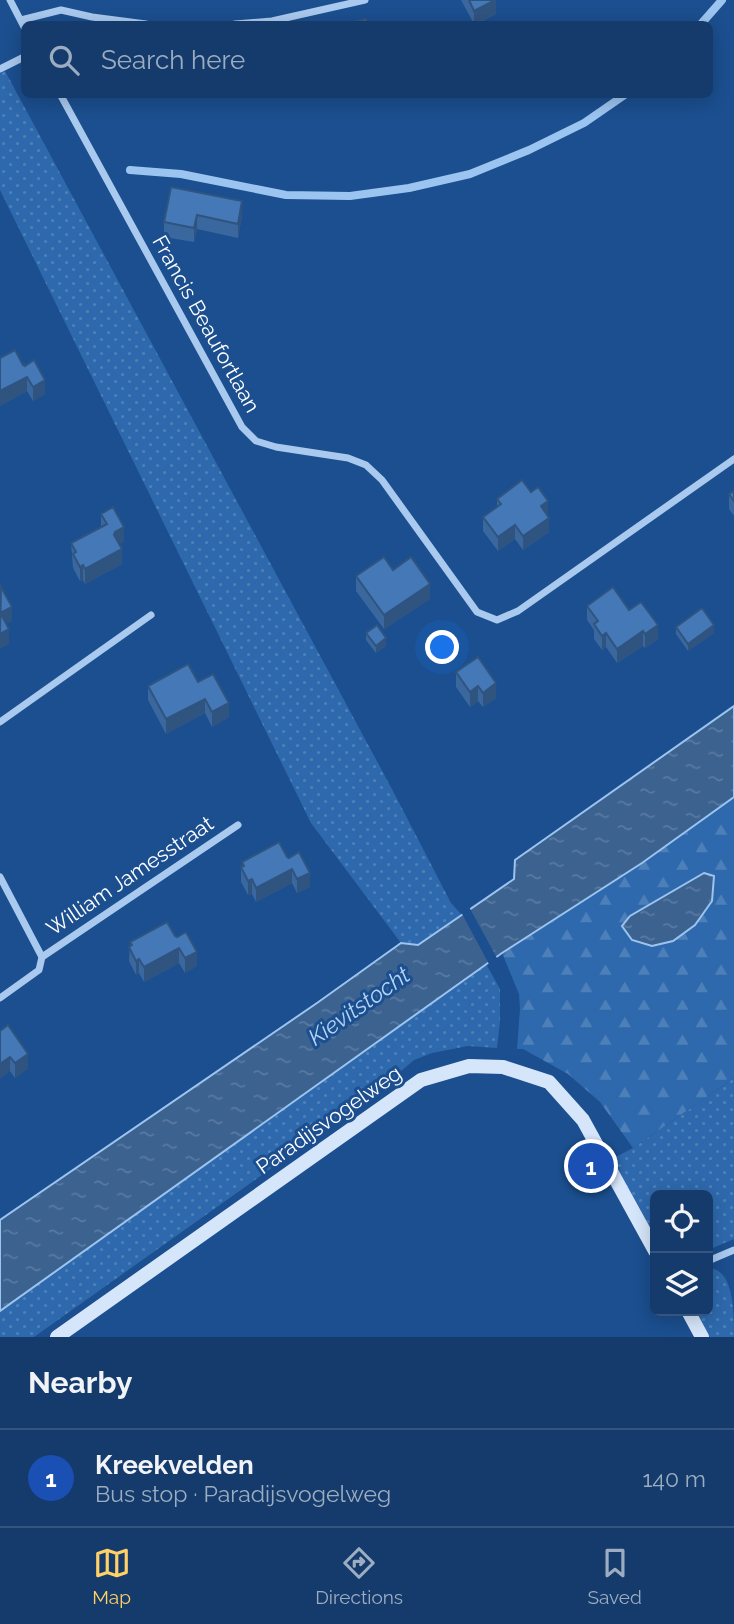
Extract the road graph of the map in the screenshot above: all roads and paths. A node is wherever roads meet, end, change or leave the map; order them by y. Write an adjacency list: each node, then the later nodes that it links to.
1 (9, 0): 3 (street)
2 (365, 0): 6 (street)
3 (21, 21)
4 (31, 21): 5 (street)
5 (123, 21)
6 (272, 21)
7 (21, 58): 8 (street)
8 (0, 69)
9 (62, 98): 10 (street, Francis Beaufortlaan)
10 (734, 459)
11 (151, 615): 12 (street)
12 (0, 722)
13 (238, 825): 15 (street, William Jamesstraat)
14 (0, 877): 15 (street, William Jamesstraat)
15 (42, 957): 16 (street, William Jamesstraat)
16 (0, 998)
17 (650, 1242): 21 (street, Paradijsvogelweg)
18 (734, 1250): 19 (street)
19 (713, 1259)
20 (691, 1316): 22 (street)
21 (57, 1337)
22 (702, 1337)

